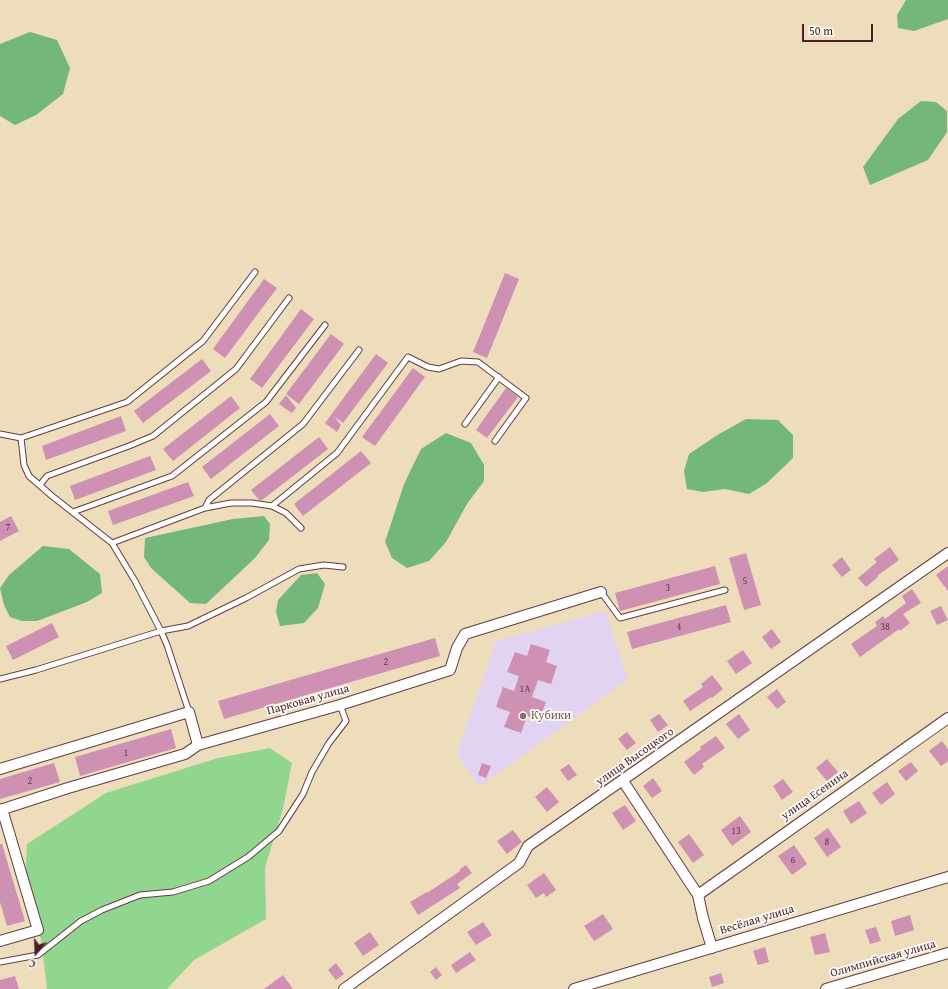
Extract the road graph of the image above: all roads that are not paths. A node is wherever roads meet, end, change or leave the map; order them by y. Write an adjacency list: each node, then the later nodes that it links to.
1 (255, 272): 8 (lane)
2 (289, 298): 10 (lane)
3 (325, 325): 13 (lane)
4 (359, 350): 12 (lane)
5 (499, 377): 6 (lane); 9 (lane); 11 (lane)
6 (465, 424)
7 (0, 434): 8 (lane)
8 (21, 438): 10 (lane)
9 (495, 441)
10 (40, 485): 13 (lane)
11 (272, 506): 12 (lane); 14 (lane)
12 (205, 508): 15 (lane)
13 (73, 512): 15 (lane)
14 (301, 528)
15 (112, 543): 20 (lane)
16 (948, 553): 27 (street, улица Высоцкого)
17 (343, 567): 20 (lane)
18 (725, 590): 19 (lane)
19 (601, 592): 22 (street, Парковая улица)
20 (161, 631): 21 (lane); 23 (lane)
21 (0, 679)
22 (340, 705): 25 (street, Парковая улица); 34 (lane)
23 (188, 712): 25 (street); 26 (street)
24 (948, 718): 30 (street, улица Есенина)
25 (198, 745): 28 (street, Парковая улица)
26 (0, 769)
27 (623, 781): 30 (street); 35 (street, улица Высоцкого)
28 (1, 810): 31 (street)
29 (948, 877): 32 (street, Весёлая улица)
30 (698, 895): 32 (street)
31 (0, 941)
32 (712, 948): 36 (street, Весёлая улица)
33 (948, 953): 37 (street, Олимпийская улица)
34 (0, 962)
35 (344, 989)
36 (574, 989)
37 (826, 989)

